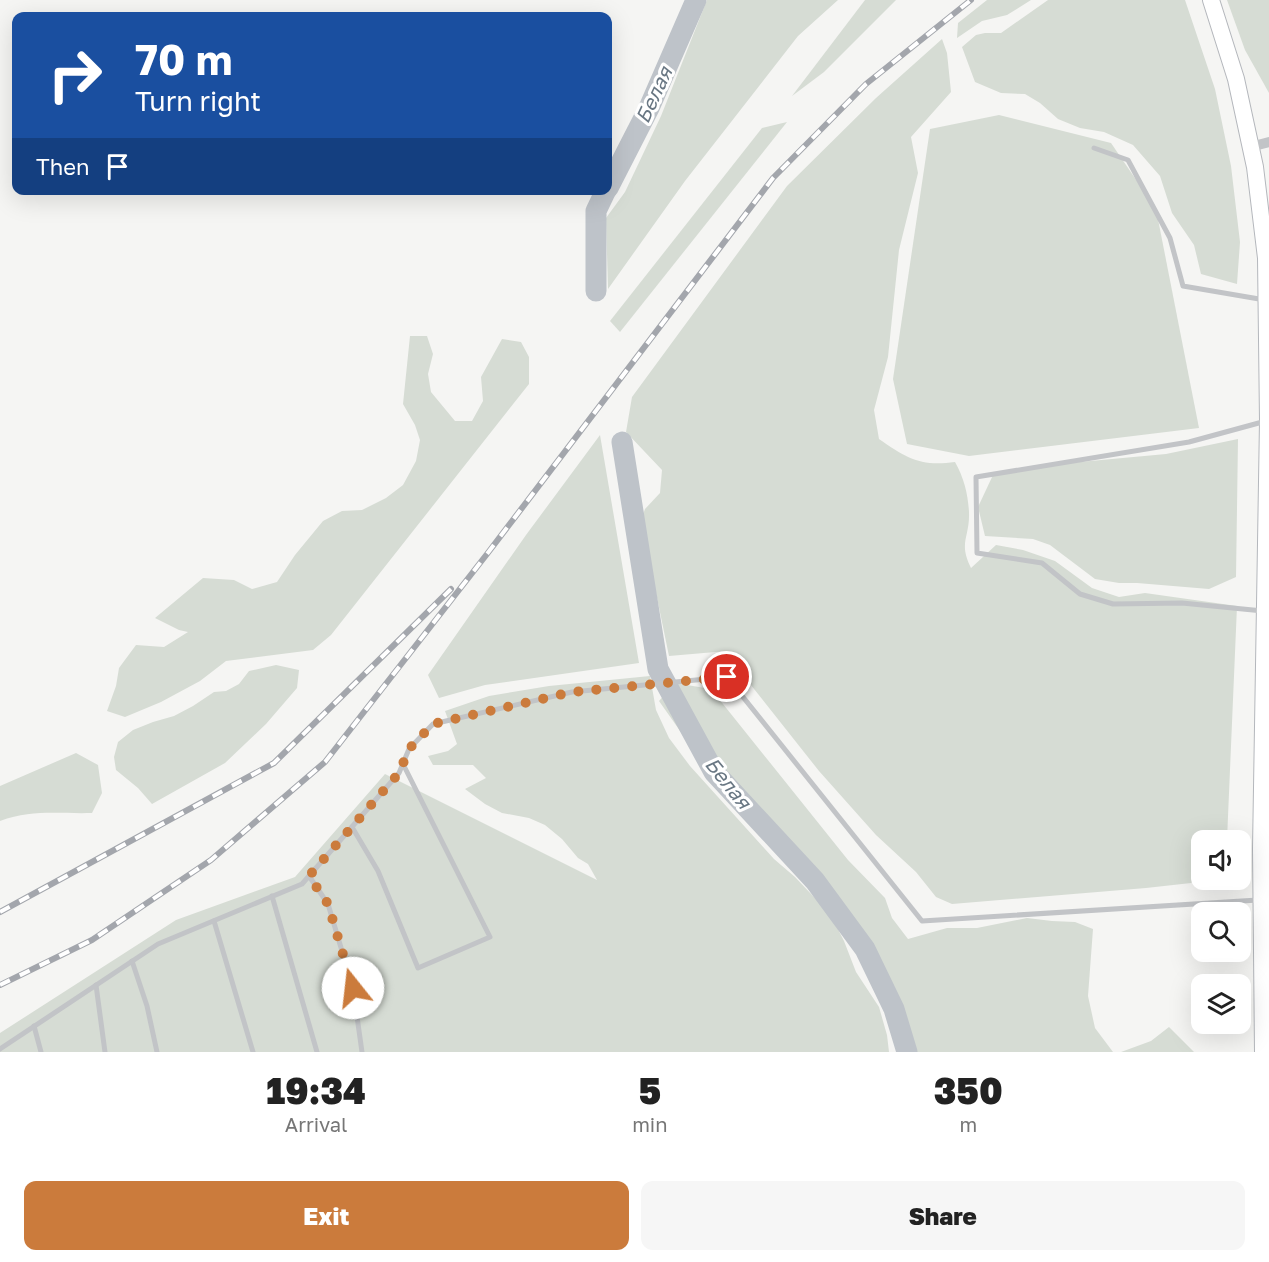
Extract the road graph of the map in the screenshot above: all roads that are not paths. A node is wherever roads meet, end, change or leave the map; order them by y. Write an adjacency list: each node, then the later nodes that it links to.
1 (1211, 0): 3 (main road)
2 (1269, 142): 3 (street)
3 (1250, 147): 5 (main road)
4 (1094, 148): 5 (lane)
5 (1266, 301): 6 (main road)
6 (1268, 421): 7 (main road); 7 (lane)
7 (1264, 611): 9 (main road)
8 (1269, 745): 9 (main road)
9 (1262, 761): 14 (main road)
10 (403, 764): 11 (lane); 11 (lane); 14 (lane)
11 (352, 827): 12 (lane)
12 (309, 876): 13 (lane); 25 (lane)
13 (272, 896): 15 (lane); 24 (lane)
14 (1262, 900): 26 (main road)
15 (214, 921): 16 (lane); 23 (lane)
16 (132, 961): 17 (lane); 22 (lane)
17 (96, 985): 18 (lane); 21 (lane)
18 (34, 1026): 19 (lane); 20 (lane)
19 (0, 1049)
20 (41, 1052)
21 (105, 1052)
22 (157, 1052)
23 (253, 1052)
24 (317, 1052)
25 (362, 1052)
26 (1263, 1052)

